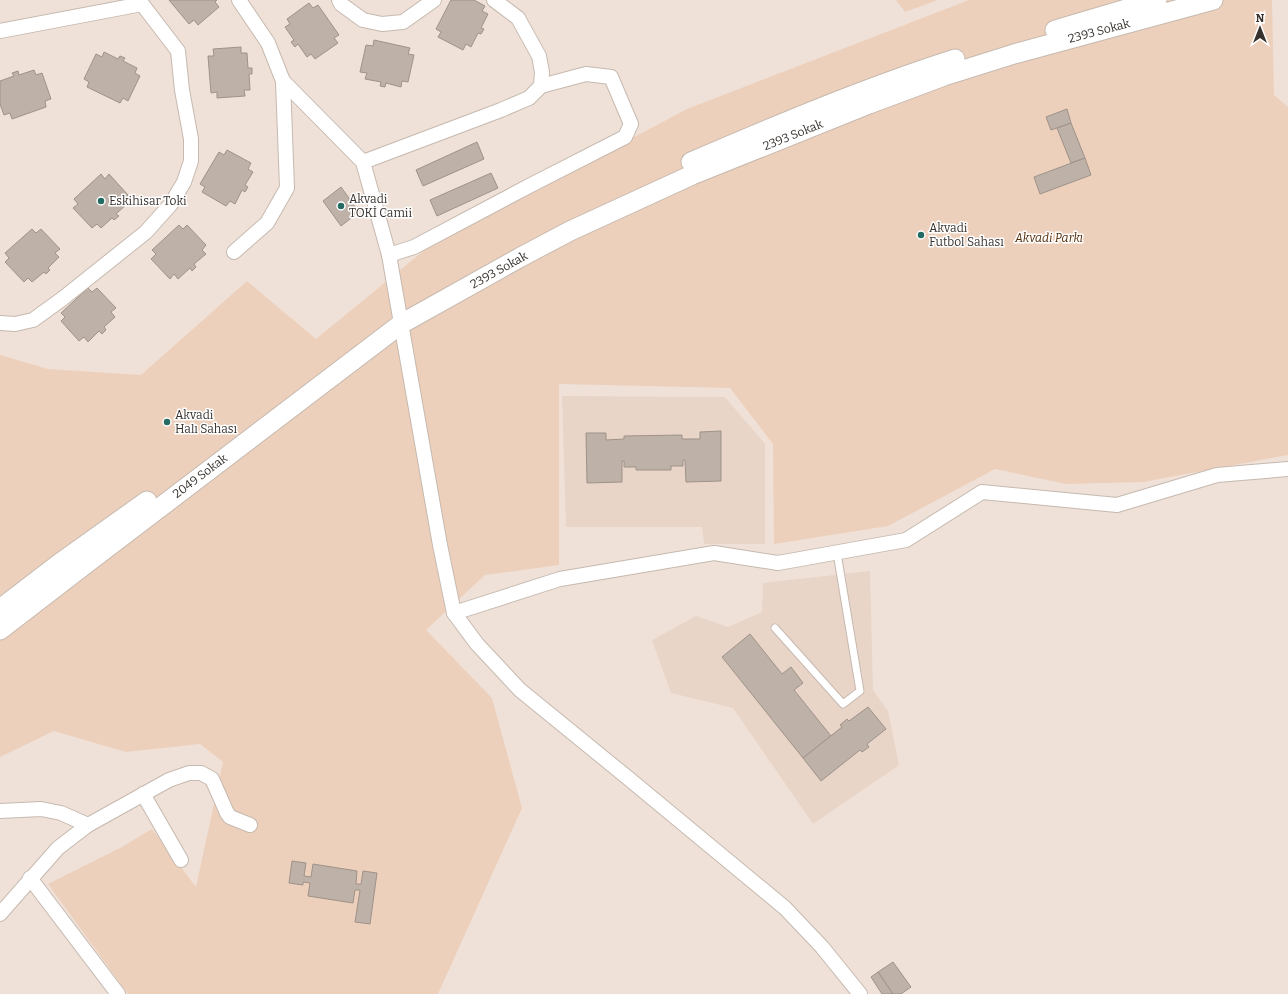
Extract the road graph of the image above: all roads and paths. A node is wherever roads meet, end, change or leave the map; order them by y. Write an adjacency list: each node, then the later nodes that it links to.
1 (239, 0): 9 (street)
2 (339, 0): 3 (street)
3 (434, 0)
4 (494, 0): 10 (street)
5 (1156, 0): 14 (main road, 2393 Sokak)
6 (1210, 1): 14 (main road, 2393 Sokak)
7 (143, 2): 8 (street); 15 (street)
8 (0, 31)
9 (283, 81): 11 (street); 12 (street)
10 (541, 86): 11 (street); 13 (street)
11 (362, 162): 13 (street)
12 (234, 252)
13 (390, 255): 14 (street)
14 (400, 318): 18 (main road, 2049 Sokak); 19 (street); 21 (main road, 2049 Sokak)
15 (0, 323)
16 (1288, 469): 17 (street)
17 (837, 553): 19 (street); 20 (lane)
18 (0, 609)
19 (454, 613): 30 (street)
20 (775, 628)
21 (0, 630)
22 (143, 794): 24 (street); 25 (street); 26 (street)
23 (0, 811): 24 (street)
24 (88, 825): 27 (street)
25 (250, 825)
26 (181, 860)
27 (30, 878): 28 (street); 29 (street)
28 (0, 914)
29 (118, 994)
30 (860, 994)

